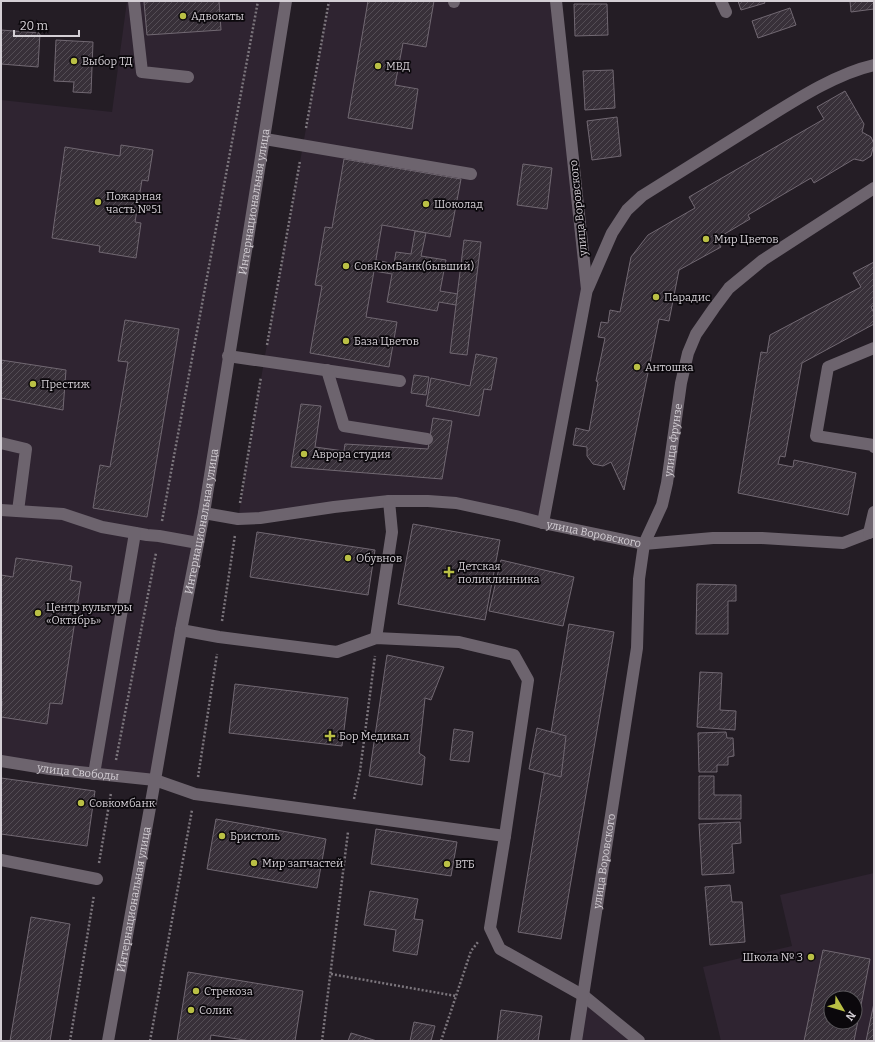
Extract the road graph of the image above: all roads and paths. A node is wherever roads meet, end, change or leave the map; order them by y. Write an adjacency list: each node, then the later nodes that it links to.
1 (134, 1): 9 (street)
2 (258, 1): 32 (path)
3 (286, 1): 10 (street, Интернациональная улица)
4 (329, 1): 11 (path)
5 (556, 1): 14 (street, улица Воровского)
6 (721, 1): 7 (street)
7 (726, 12)
8 (874, 65): 14 (street)
9 (188, 77)
10 (265, 139): 11 (street); 16 (street, Интернациональная улица)
11 (303, 146): 12 (street); 17 (path)
12 (471, 174)
13 (874, 188): 34 (street, улица Фрунзе)
14 (587, 290): 29 (street, улица Воровского)
15 (874, 348): 22 (street)
16 (228, 356): 17 (street); 27 (street, Интернациональная улица)
17 (264, 361): 18 (street); 28 (path)
18 (327, 370): 19 (street); 20 (street)
19 (400, 381)
20 (427, 439)
21 (1, 443): 25 (street)
22 (874, 447)
23 (389, 501): 28 (street); 29 (street); 36 (street)
24 (1, 510): 25 (street)
25 (18, 511): 31 (street)
26 (874, 512): 30 (street)
27 (204, 513): 28 (street); 33 (street, Интернациональная улица)
28 (238, 519)
29 (543, 523): 34 (street, улица Воровского)
30 (871, 532): 34 (street)
31 (135, 533): 32 (street); 38 (street)
32 (159, 536): 33 (street); 39 (path)
33 (198, 544): 35 (street, Интернациональная улица)
34 (644, 544): 48 (street, улица Воровского)
35 (181, 630): 36 (street); 40 (street, Интернациональная улица)
36 (376, 638): 41 (path); 42 (street)
37 (1, 761): 38 (street, улица Свободы)
38 (94, 774): 39 (street, улица Свободы)
39 (113, 775): 40 (street, улица Свободы); 44 (path)
40 (155, 780): 41 (street, улица Свободы); 50 (street, Интернациональная улица)
41 (350, 816): 42 (street, улица Свободы); 46 (path)
42 (505, 836): 45 (street)
43 (1, 860): 44 (street)
44 (97, 879): 49 (path)
45 (490, 928): 47 (path); 48 (street)
46 (331, 974): 47 (path); 51 (path)
47 (456, 996): 52 (path)
48 (584, 996): 53 (street, улица Воровского); 54 (street)
49 (70, 1041)
50 (108, 1041)
51 (322, 1041)
52 (441, 1041)
53 (576, 1041)
54 (639, 1041)

